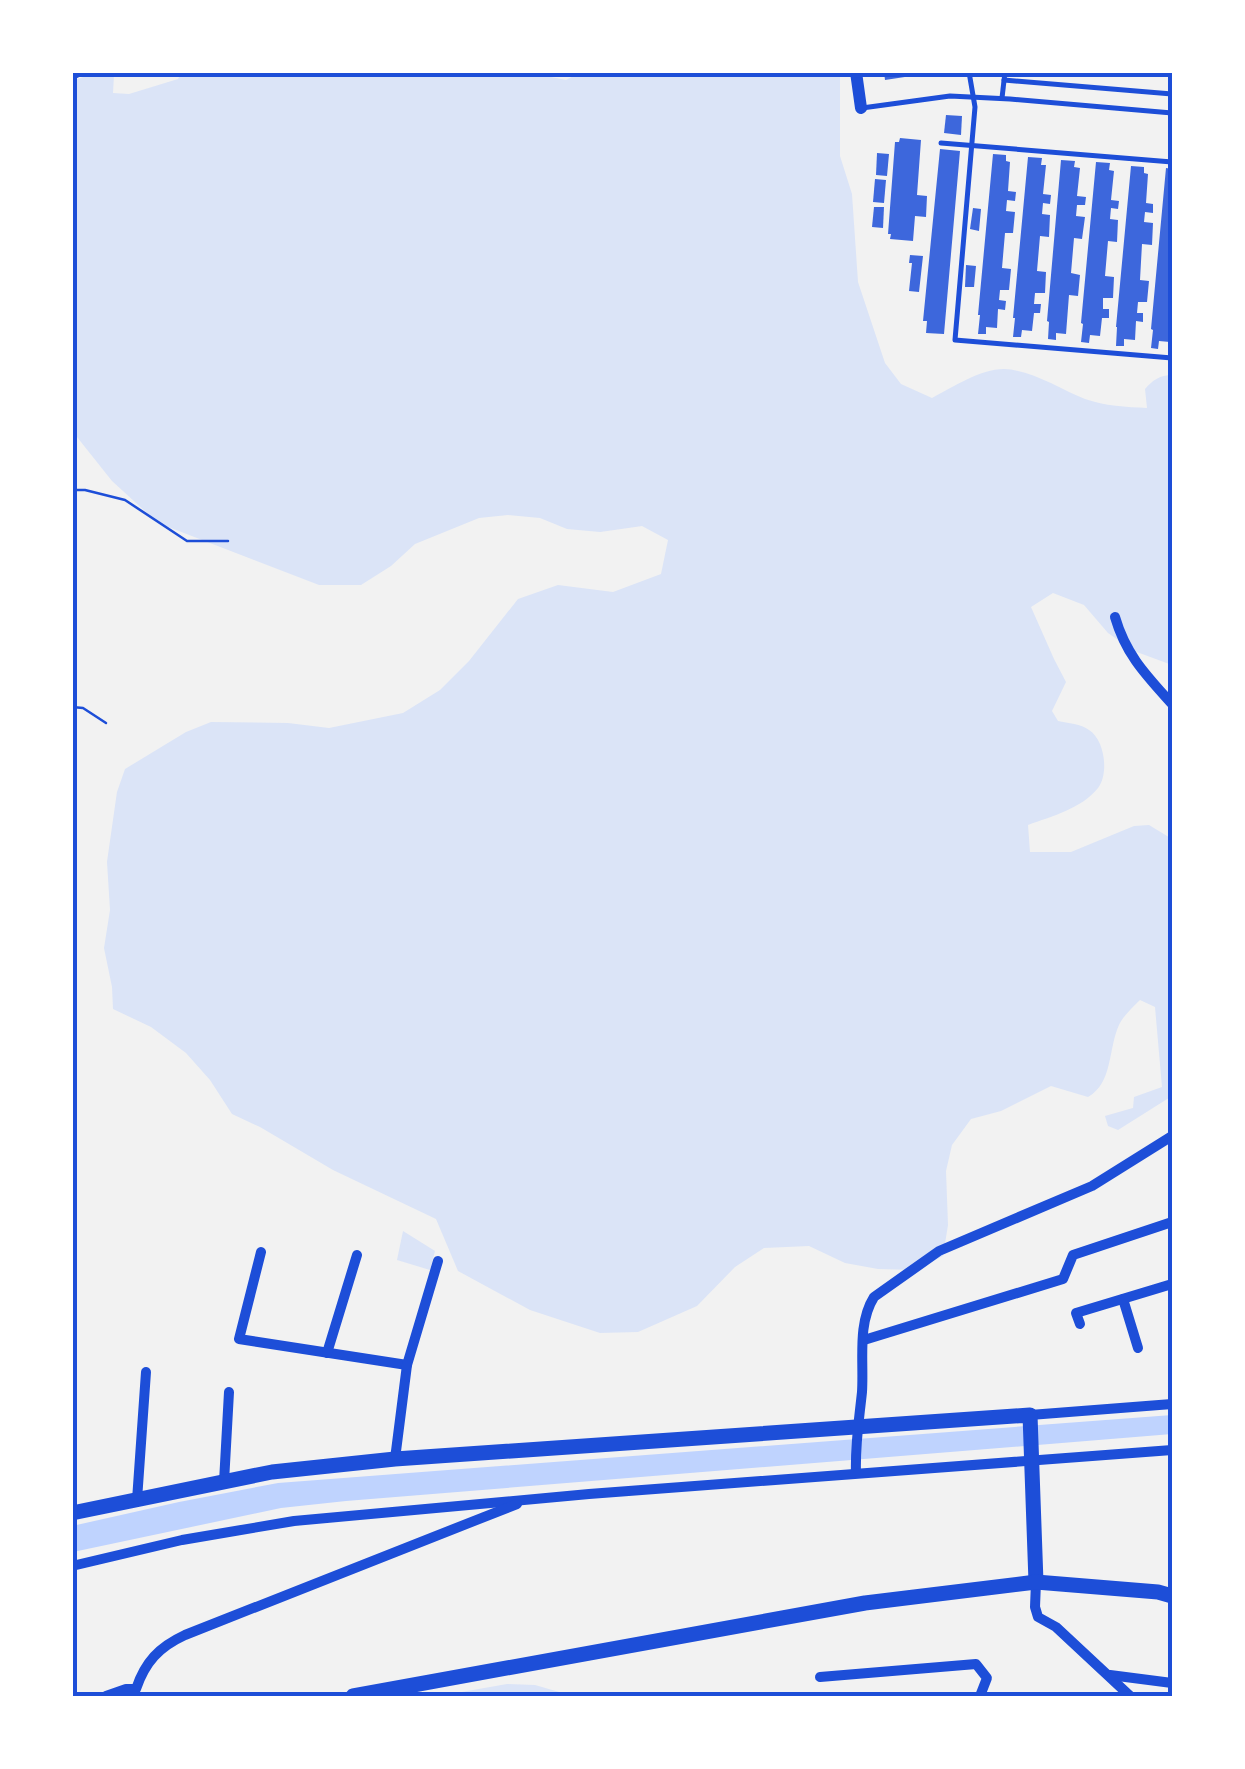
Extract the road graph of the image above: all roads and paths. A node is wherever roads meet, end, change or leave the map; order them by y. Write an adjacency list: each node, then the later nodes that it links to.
1 (856, 72): 7 (street)
2 (969, 72): 5 (lane)
3 (1004, 76): 4 (lane); 6 (lane)
4 (1172, 94)
5 (974, 98): 6 (lane); 7 (lane); 10 (lane)
6 (1002, 98): 8 (lane)
7 (861, 108)
8 (1172, 113)
9 (941, 142): 10 (lane)
10 (972, 145): 11 (lane); 12 (lane)
11 (1172, 162)
12 (1172, 358)
13 (72, 490): 14 (path)
14 (228, 541)
15 (1115, 616): 16 (street)
16 (1172, 704)
17 (72, 707): 18 (path)
18 (106, 723)
19 (1172, 1136): 27 (street)
20 (1172, 1222): 27 (street)
21 (261, 1252): 29 (street)
22 (357, 1255): 29 (street)
23 (438, 1261): 30 (street)
24 (1172, 1284): 25 (street)
25 (1123, 1299): 26 (street); 28 (street)
26 (1080, 1324)
27 (864, 1340): 35 (street)
28 (1138, 1348)
29 (327, 1352): 30 (street)
30 (407, 1365): 38 (street)
31 (146, 1372): 41 (street)
32 (229, 1392): 40 (street)
33 (1172, 1404): 34 (street)
34 (1030, 1419): 35 (main road); 37 (main road)
35 (856, 1432): 38 (main road); 39 (street)
36 (1172, 1450): 37 (street)
37 (1031, 1456): 39 (street); 45 (main road)
38 (396, 1460): 40 (main road)
39 (856, 1473): 42 (street)
40 (224, 1482): 41 (main road)
41 (137, 1500): 43 (main road)
42 (527, 1500): 44 (street); 50 (street)
43 (72, 1513)
44 (72, 1566)
45 (1036, 1582): 46 (main road); 47 (street); 51 (main road)
46 (1172, 1596)
47 (1110, 1675): 49 (street); 53 (street)
48 (820, 1677): 52 (street)
49 (1172, 1682)
50 (106, 1696)
51 (353, 1696)
52 (980, 1696)
53 (1130, 1696)

